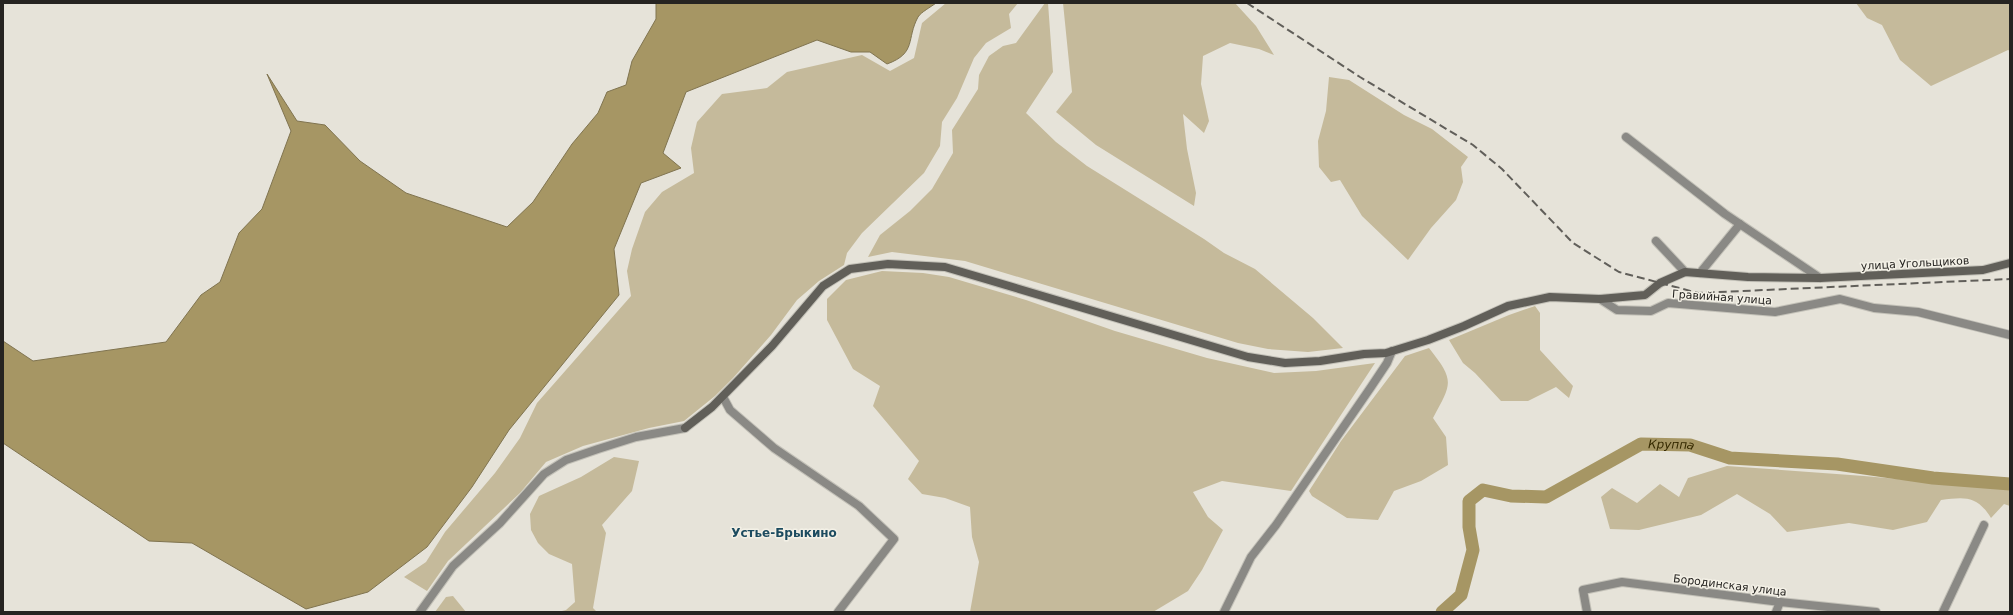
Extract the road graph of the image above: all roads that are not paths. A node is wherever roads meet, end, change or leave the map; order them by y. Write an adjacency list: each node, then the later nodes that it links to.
1 (1626, 137): 2 (street)
2 (1740, 224): 6 (street); 7 (street)
3 (1656, 241): 5 (street)
4 (2010, 263): 7 (street, улица Угольщиков)
5 (1685, 272): 6 (street, улица Угольщиков); 8 (street)
6 (1700, 272): 7 (street, улица Угольщиков)
7 (1820, 278)
8 (1600, 299): 9 (street, Гравийная улица); 10 (street)
9 (2010, 335)
10 (1392, 351): 11 (street); 16 (street)
11 (723, 397): 14 (street); 15 (street)
12 (1984, 525): 20 (street)
13 (1780, 602): 17 (street, Бородинская улица); 18 (street); 19 (street, Бородинская улица)
14 (420, 612)
15 (838, 612)
16 (1224, 612)
17 (1587, 612)
18 (1776, 612)
19 (1876, 612)
20 (1943, 612)

